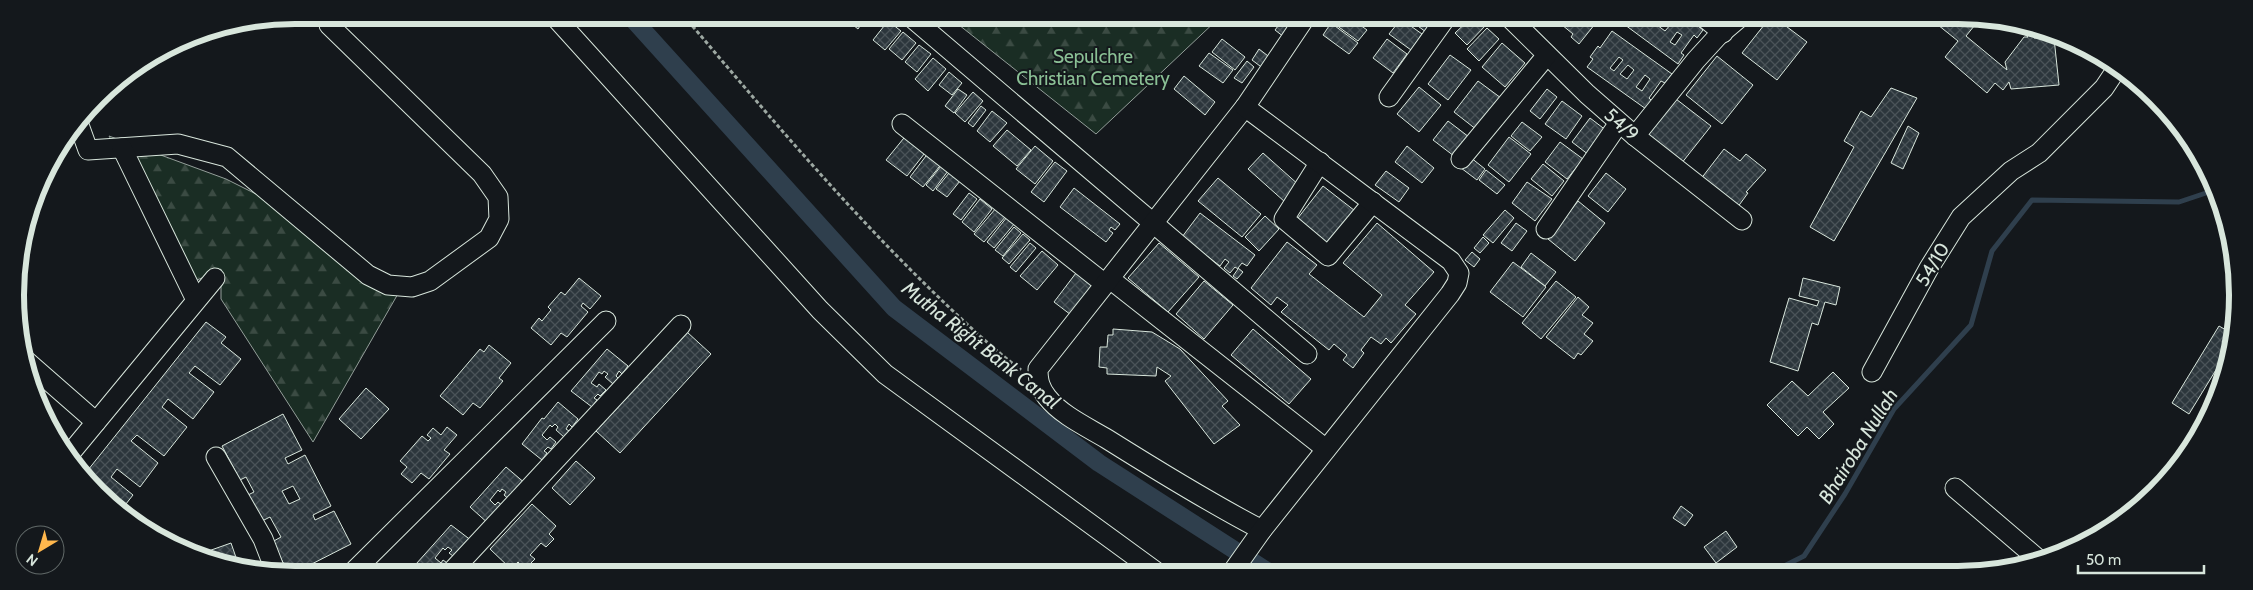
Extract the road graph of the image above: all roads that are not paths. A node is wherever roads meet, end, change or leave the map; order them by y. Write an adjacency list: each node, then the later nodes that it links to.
1 (561, 24): 43 (street)
2 (919, 24): 23 (street)
3 (1301, 24): 13 (street)
4 (1441, 24): 12 (street)
5 (1523, 24): 10 (street, 54/9)
6 (1712, 24): 9 (street)
7 (1733, 24): 9 (street)
8 (329, 25): 18 (street)
9 (1723, 33): 17 (street)
10 (1547, 55): 14 (street, 54/9); 19 (street)
11 (2114, 73): 32 (street, 54/10)
12 (1389, 97)
13 (1245, 106): 20 (street); 23 (street)
14 (1619, 123): 17 (street, 54/9); 24 (street)
15 (902, 124): 26 (street)
16 (81, 129): 18 (street)
17 (1635, 136): 22 (street, 54/9)
18 (122, 148): 27 (street)
19 (1461, 159)
20 (1320, 162): 21 (street); 21 (street)
21 (1373, 202): 34 (street)
22 (1742, 220)
23 (1154, 225): 26 (street); 30 (street)
24 (1546, 229)
25 (215, 278): 27 (street)
26 (1107, 281): 34 (street); 38 (street)
27 (196, 300): 33 (street)
28 (606, 321): 41 (street)
29 (681, 325): 42 (street)
30 (1307, 354)
31 (34, 368): 33 (street)
32 (1872, 372)
33 (96, 422): 35 (street)
34 (1326, 449): 38 (street)
35 (73, 450)
36 (216, 457): 40 (street)
37 (1955, 488): 39 (street)
38 (1258, 536): 44 (street)
39 (2034, 555)
40 (273, 566)
41 (359, 566)
42 (457, 566)
43 (1147, 566)
44 (1237, 566)

